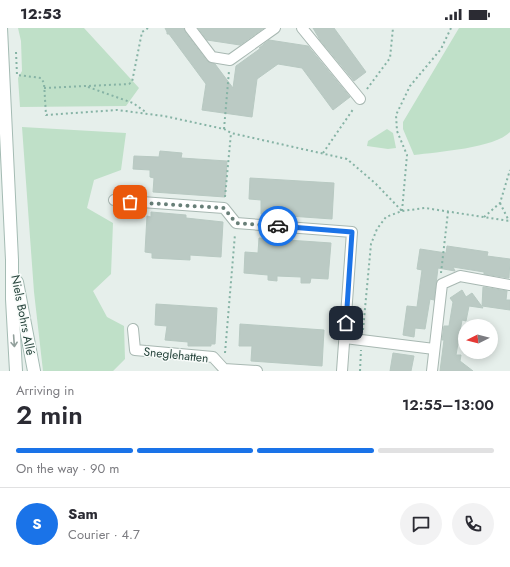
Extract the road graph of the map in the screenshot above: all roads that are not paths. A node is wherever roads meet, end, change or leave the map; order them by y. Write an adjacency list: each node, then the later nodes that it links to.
1 (1, 28): 7 (street, Niels Bohrs Allé)
2 (190, 28): 3 (street)
3 (275, 28)
4 (302, 28): 5 (street)
5 (360, 99)
6 (114, 200): 10 (street)
7 (12, 260): 12 (street, Niels Bohrs Allé, one-way to 12); 13 (street, Niels Bohrs Allé)
8 (510, 285): 11 (street)
9 (134, 329): 14 (street, Sneglehatten)
10 (345, 338): 11 (street); 15 (street)
11 (434, 349): 16 (street)
12 (16, 371)
13 (34, 371)
14 (257, 371)
15 (342, 371)
16 (432, 371)

